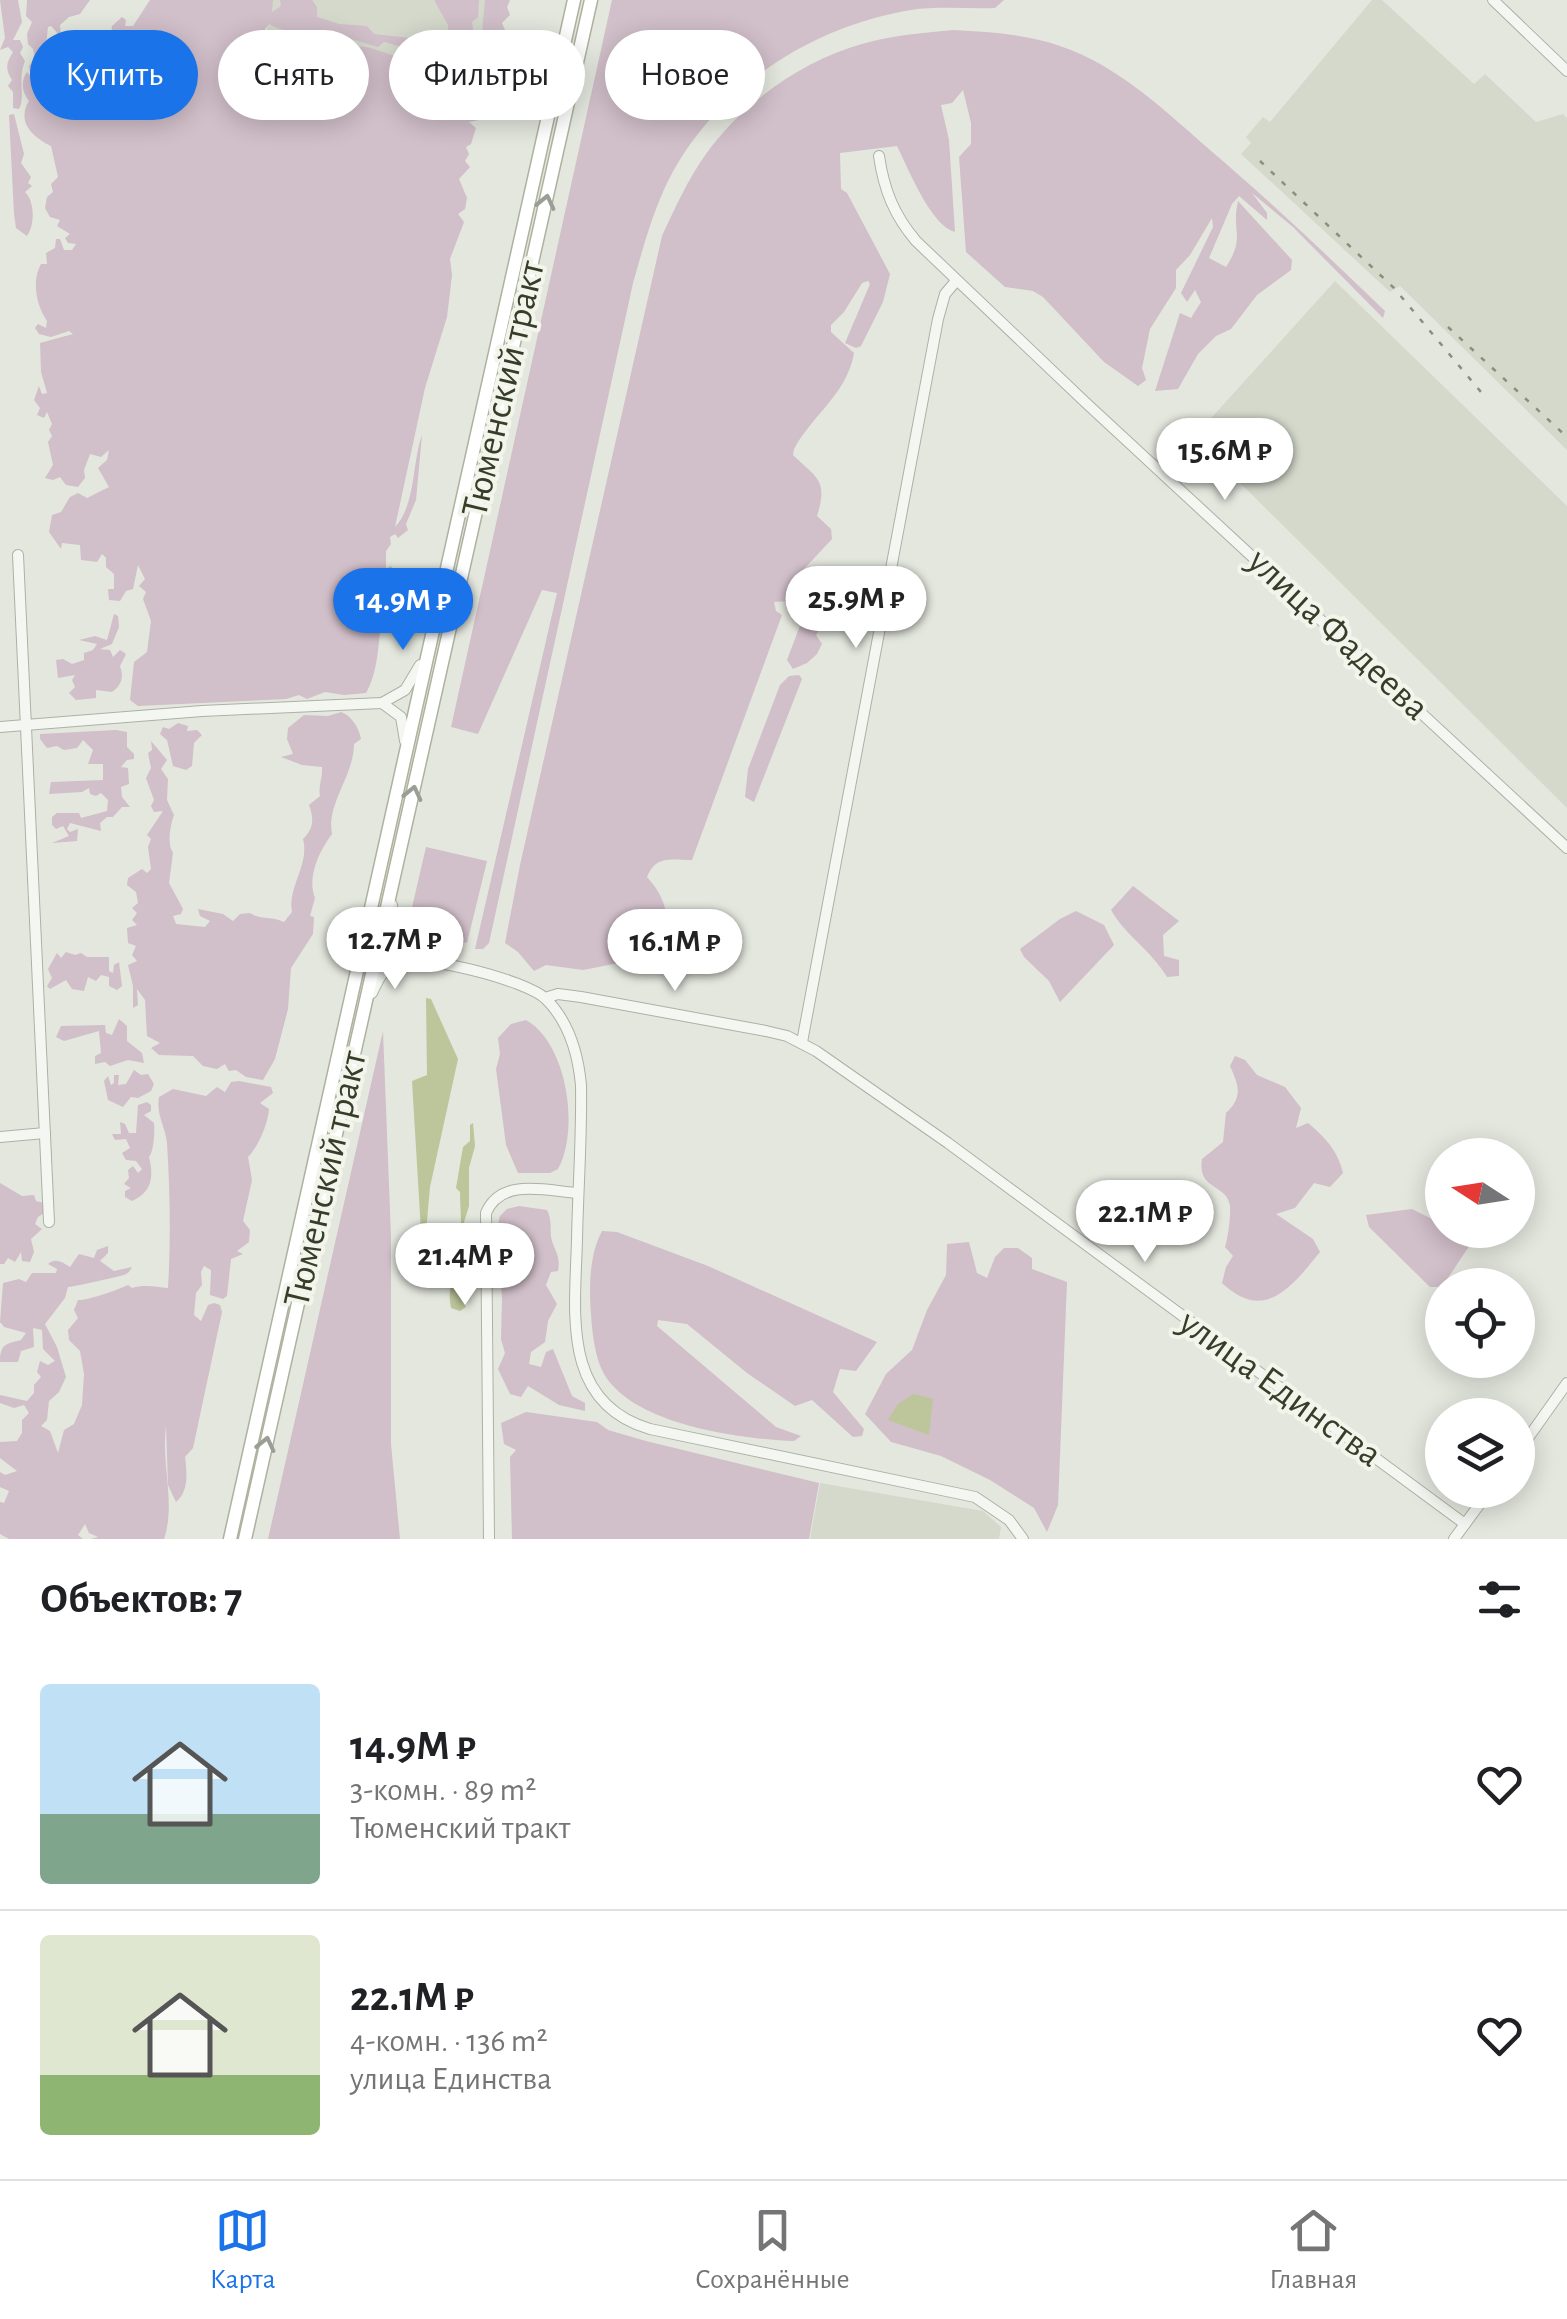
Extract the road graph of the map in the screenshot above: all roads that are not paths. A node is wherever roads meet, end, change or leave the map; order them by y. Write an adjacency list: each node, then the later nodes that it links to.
1 (574, 0): 8 (main road, Тюменский тракт)
2 (591, 0): 14 (main road, Тюменский тракт, one-way to 2)
3 (1494, 0): 4 (street)
4 (1567, 71)
5 (879, 156): 6 (street, улица Фадеева)
6 (956, 281): 13 (street, улица Фадеева); 18 (street)
7 (18, 555): 10 (street)
8 (436, 618): 9 (street); 12 (main road, Тюменский тракт)
9 (382, 702): 10 (street); 12 (street)
10 (28, 725): 11 (street); 19 (street)
11 (0, 727)
12 (404, 763): 27 (main road, Тюменский тракт)
13 (1567, 848)
14 (392, 888): 15 (street); 17 (main road, Тюменский тракт)
15 (427, 962): 16 (street); 17 (street)
16 (545, 998): 18 (street, улица Единства); 21 (street)
17 (362, 1017): 28 (main road, Тюменский тракт, one-way to 17)
18 (802, 1042): 26 (street, улица Единства)
19 (45, 1133): 20 (street); 22 (street)
20 (0, 1137)
21 (578, 1193): 29 (street); 30 (street)
22 (49, 1222)
23 (1567, 1383): 24 (street)
24 (1535, 1428)
25 (1477, 1508): 26 (street)
26 (1465, 1524): 31 (street)
27 (230, 1539)
28 (245, 1539)
29 (489, 1539)
30 (1023, 1539)
31 (1454, 1539)

